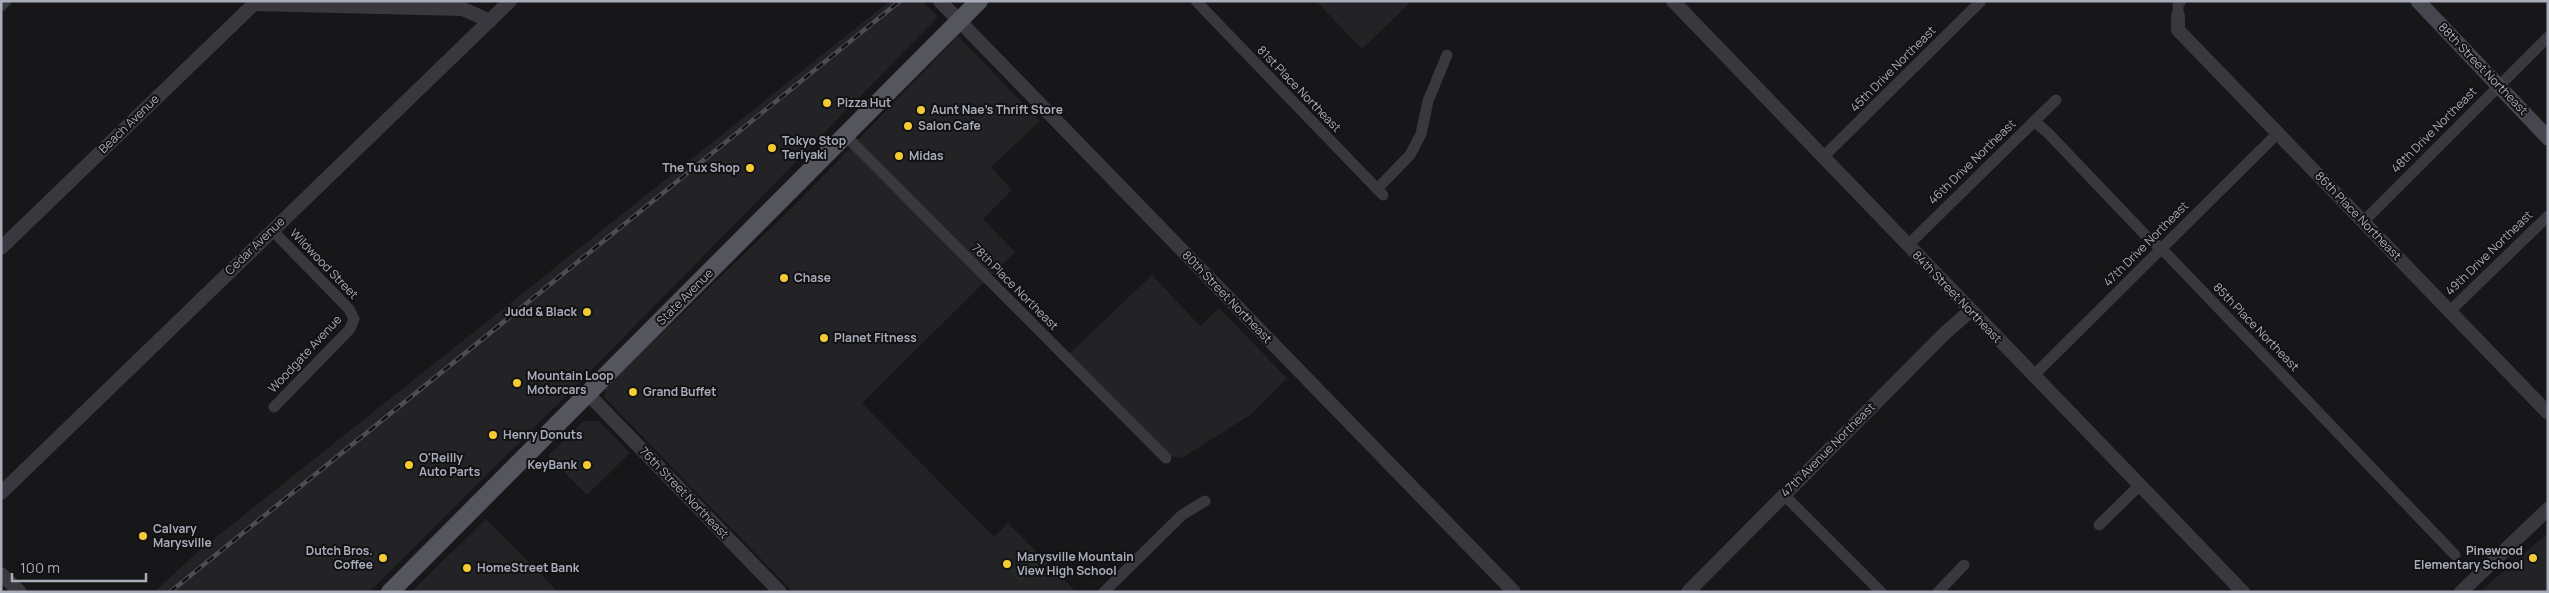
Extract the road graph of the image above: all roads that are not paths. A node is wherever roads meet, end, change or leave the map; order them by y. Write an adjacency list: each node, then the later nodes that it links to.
1 (6, 1): 12 (street)
2 (510, 1): 14 (street, Cedar Avenue)
3 (940, 1): 15 (street, 80th Street Northeast)
4 (979, 1): 15 (main road, State Avenue)
5 (1196, 1): 17 (street, 81st Place Northeast)
6 (1672, 1): 24 (street, 84th Street Northeast)
7 (1982, 1): 24 (street, 45th Drive Northeast)
8 (2181, 1): 13 (street)
9 (2418, 1): 18 (main road, 88th Street Northeast)
10 (255, 3): 11 (street); 29 (street, Beach Avenue)
11 (283, 3): 14 (street)
12 (1, 6)
13 (2178, 16): 21 (street, 86th Place Northeast)
14 (490, 21): 27 (street, Cedar Avenue)
15 (959, 21): 22 (main road, State Avenue); 52 (street, 80th Street Northeast)
16 (2548, 37): 18 (street, 48th Drive Northeast)
17 (1447, 55)
18 (2498, 85): 23 (main road, 88th Street Northeast); 26 (street, 48th Drive Northeast)
19 (2056, 100): 20 (street, 46th Drive Northeast)
20 (2034, 121): 28 (street, 46th Drive Northeast); 30 (street, 85th Place Northeast)
21 (2278, 133): 26 (street, 86th Place Northeast); 30 (street, 47th Drive Northeast)
22 (845, 135): 35 (main road, State Avenue); 38 (street, 78th Place Northeast)
23 (2548, 138)
24 (1823, 157): 28 (street, 84th Street Northeast)
25 (2548, 216): 32 (street, 49th Drive Northeast)
26 (2363, 222): 32 (street, 86th Place Northeast)
27 (272, 230): 33 (street, Wildwood Street); 40 (street, Cedar Avenue)
28 (1908, 245): 31 (street, 84th Street Northeast)
29 (1, 248)
30 (2162, 248): 34 (street, 47th Drive Northeast); 45 (street, 85th Place Northeast)
31 (1970, 311): 34 (street, 84th Street Northeast); 41 (street, 47th Avenue Northeast)
32 (2450, 311): 37 (street, 86th Place Northeast)
33 (354, 319): 36 (street, Woodgate Avenue)
34 (2034, 375): 39 (street, 84th Street Northeast)
35 (588, 394): 49 (main road, State Avenue); 50 (street, 76th Street Northeast)
36 (274, 408)
37 (2548, 412)
38 (1166, 458)
39 (2140, 485): 44 (street); 56 (street, 84th Street Northeast)
40 (1, 493)
41 (1783, 494): 53 (street, 47th Avenue Northeast); 54 (street)
42 (1205, 502): 51 (street)
43 (2548, 509): 57 (street)
44 (2099, 525)
45 (2455, 555)
46 (1964, 565): 55 (street)
47 (1, 574): 48 (street)
48 (20, 592)
49 (390, 592)
50 (780, 592)
51 (1104, 592)
52 (1514, 592)
53 (1688, 592)
54 (1881, 592)
55 (1938, 592)
56 (2243, 592)
57 (2461, 592)

